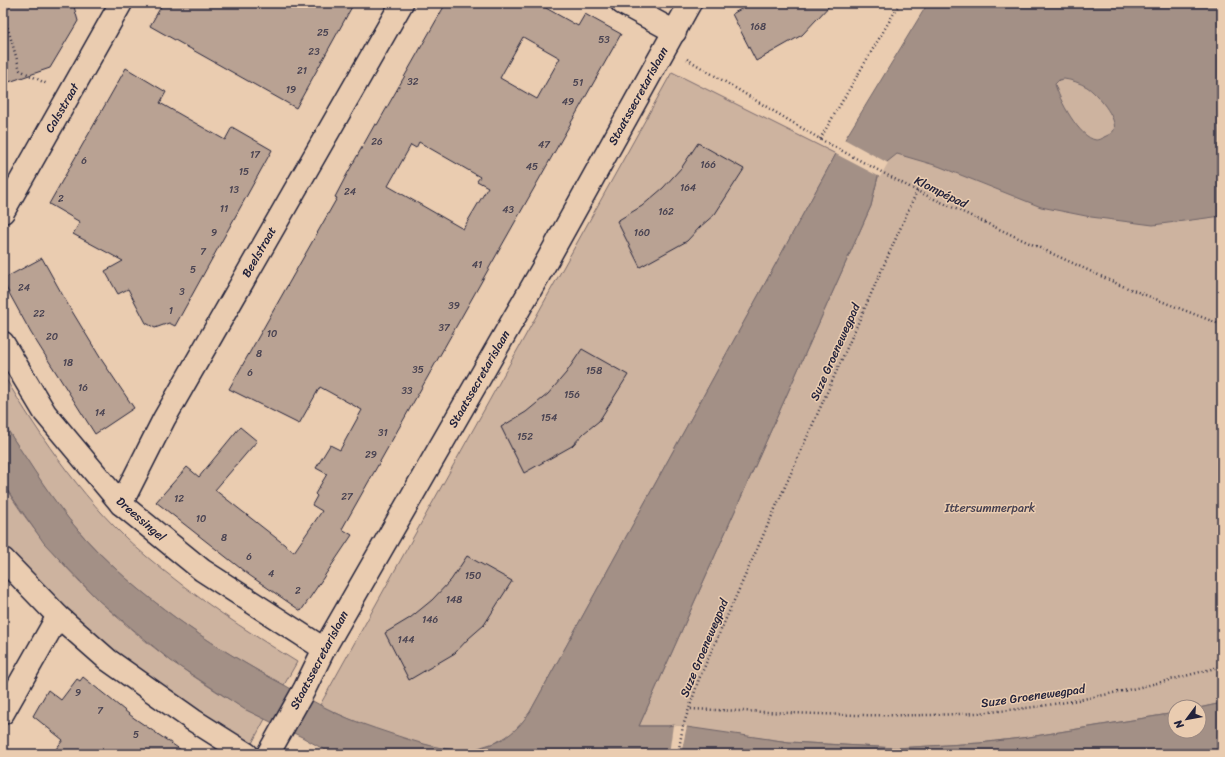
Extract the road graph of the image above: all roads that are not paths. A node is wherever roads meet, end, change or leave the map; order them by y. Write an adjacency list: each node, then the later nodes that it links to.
1 (402, 3): 8 (street, Beelstraat)
2 (622, 3): 5 (street)
3 (690, 3): 5 (street, Staatssecretarislaan)
4 (113, 9): 6 (street, Calsstraat)
5 (670, 39): 11 (street, Staatssecretarislaan)
6 (3, 212)
7 (3, 343): 8 (street, Dreessingel)
8 (121, 504): 11 (street, Dreessingel)
9 (3, 559): 10 (street)
10 (58, 616): 12 (street); 13 (street)
11 (324, 649): 14 (street, Staatssecretarislaan)
12 (3, 713)
13 (247, 754)
14 (268, 754)

